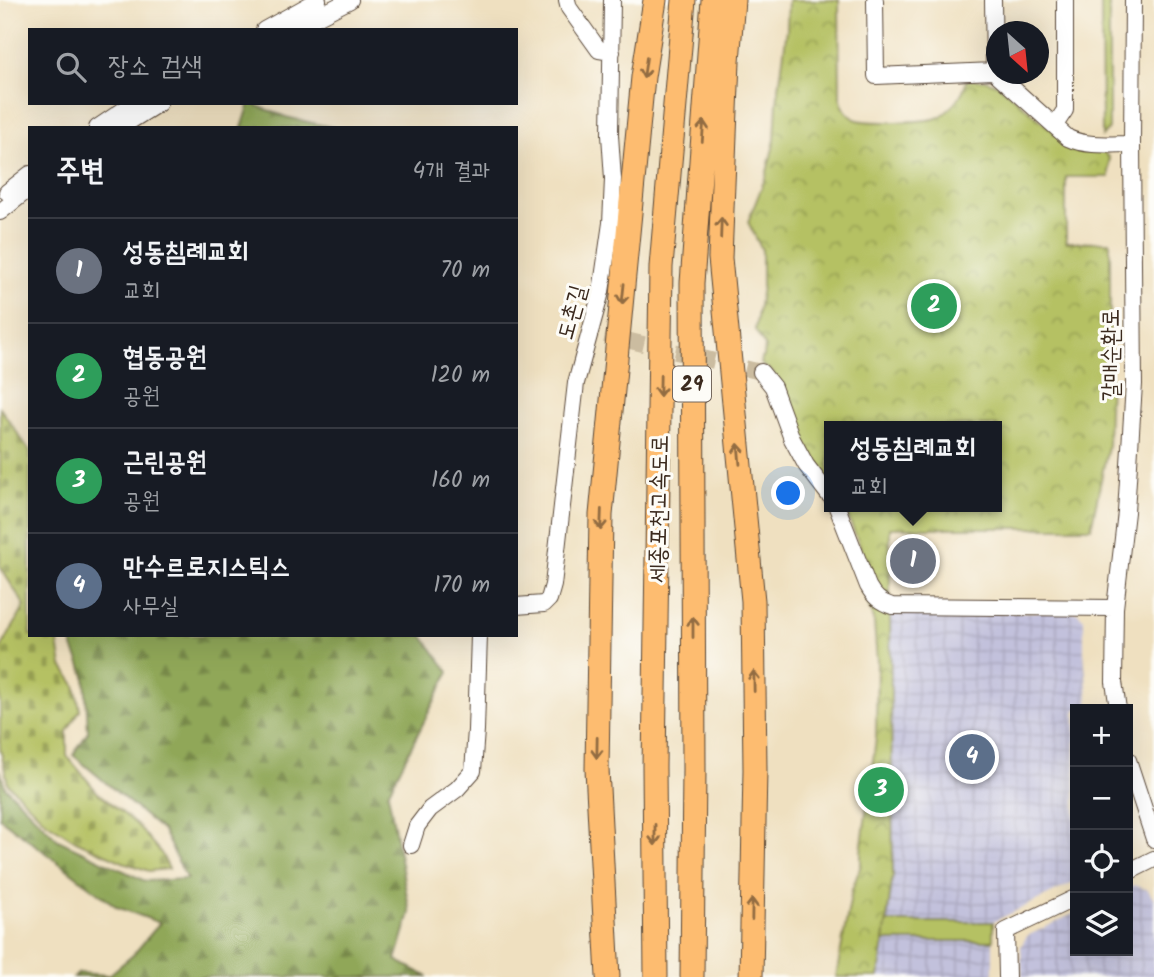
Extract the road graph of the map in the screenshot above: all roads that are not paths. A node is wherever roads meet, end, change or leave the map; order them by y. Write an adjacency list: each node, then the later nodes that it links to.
1 (318, 0): 14 (street)
2 (350, 0): 15 (street)
3 (566, 0): 16 (street)
4 (612, 0): 16 (street, 도촌길)
5 (655, 0): 42 (highway, one-way to 42)
6 (684, 0): 43 (highway, 세종포천고속도로 / 29, one-way to 43)
7 (713, 0): 44 (highway, 세종포천고속도로 / 29, one-way to 7)
8 (733, 0): 45 (highway, one-way to 8)
9 (875, 0): 17 (street)
10 (993, 0): 13 (street)
11 (1065, 0): 21 (street)
12 (1133, 0): 24 (street, 갈매순환로)
13 (994, 21)
14 (268, 28)
15 (295, 28)
16 (611, 52): 32 (street, 도촌길)
17 (986, 72)
18 (1009, 84): 21 (street)
19 (131, 105): 22 (street)
20 (156, 105): 23 (street)
21 (1055, 125): 24 (street)
22 (100, 126)
23 (122, 126)
24 (1132, 144): 33 (street, 갈매순환로)
25 (28, 176): 27 (street)
26 (28, 190): 28 (street)
27 (0, 198)
28 (0, 212)
29 (761, 372): 30 (street)
30 (824, 488)
31 (841, 512): 33 (street)
32 (518, 606)
33 (1115, 608): 35 (street, 갈매순환로)
34 (479, 637): 38 (street)
35 (1117, 704)
36 (1130, 767): 37 (street)
37 (1154, 839)
38 (411, 845)
39 (1154, 859): 40 (street)
40 (1133, 870)
41 (1070, 900): 46 (street)
42 (608, 977)
43 (656, 977)
44 (692, 977)
45 (751, 977)
46 (1007, 977)

